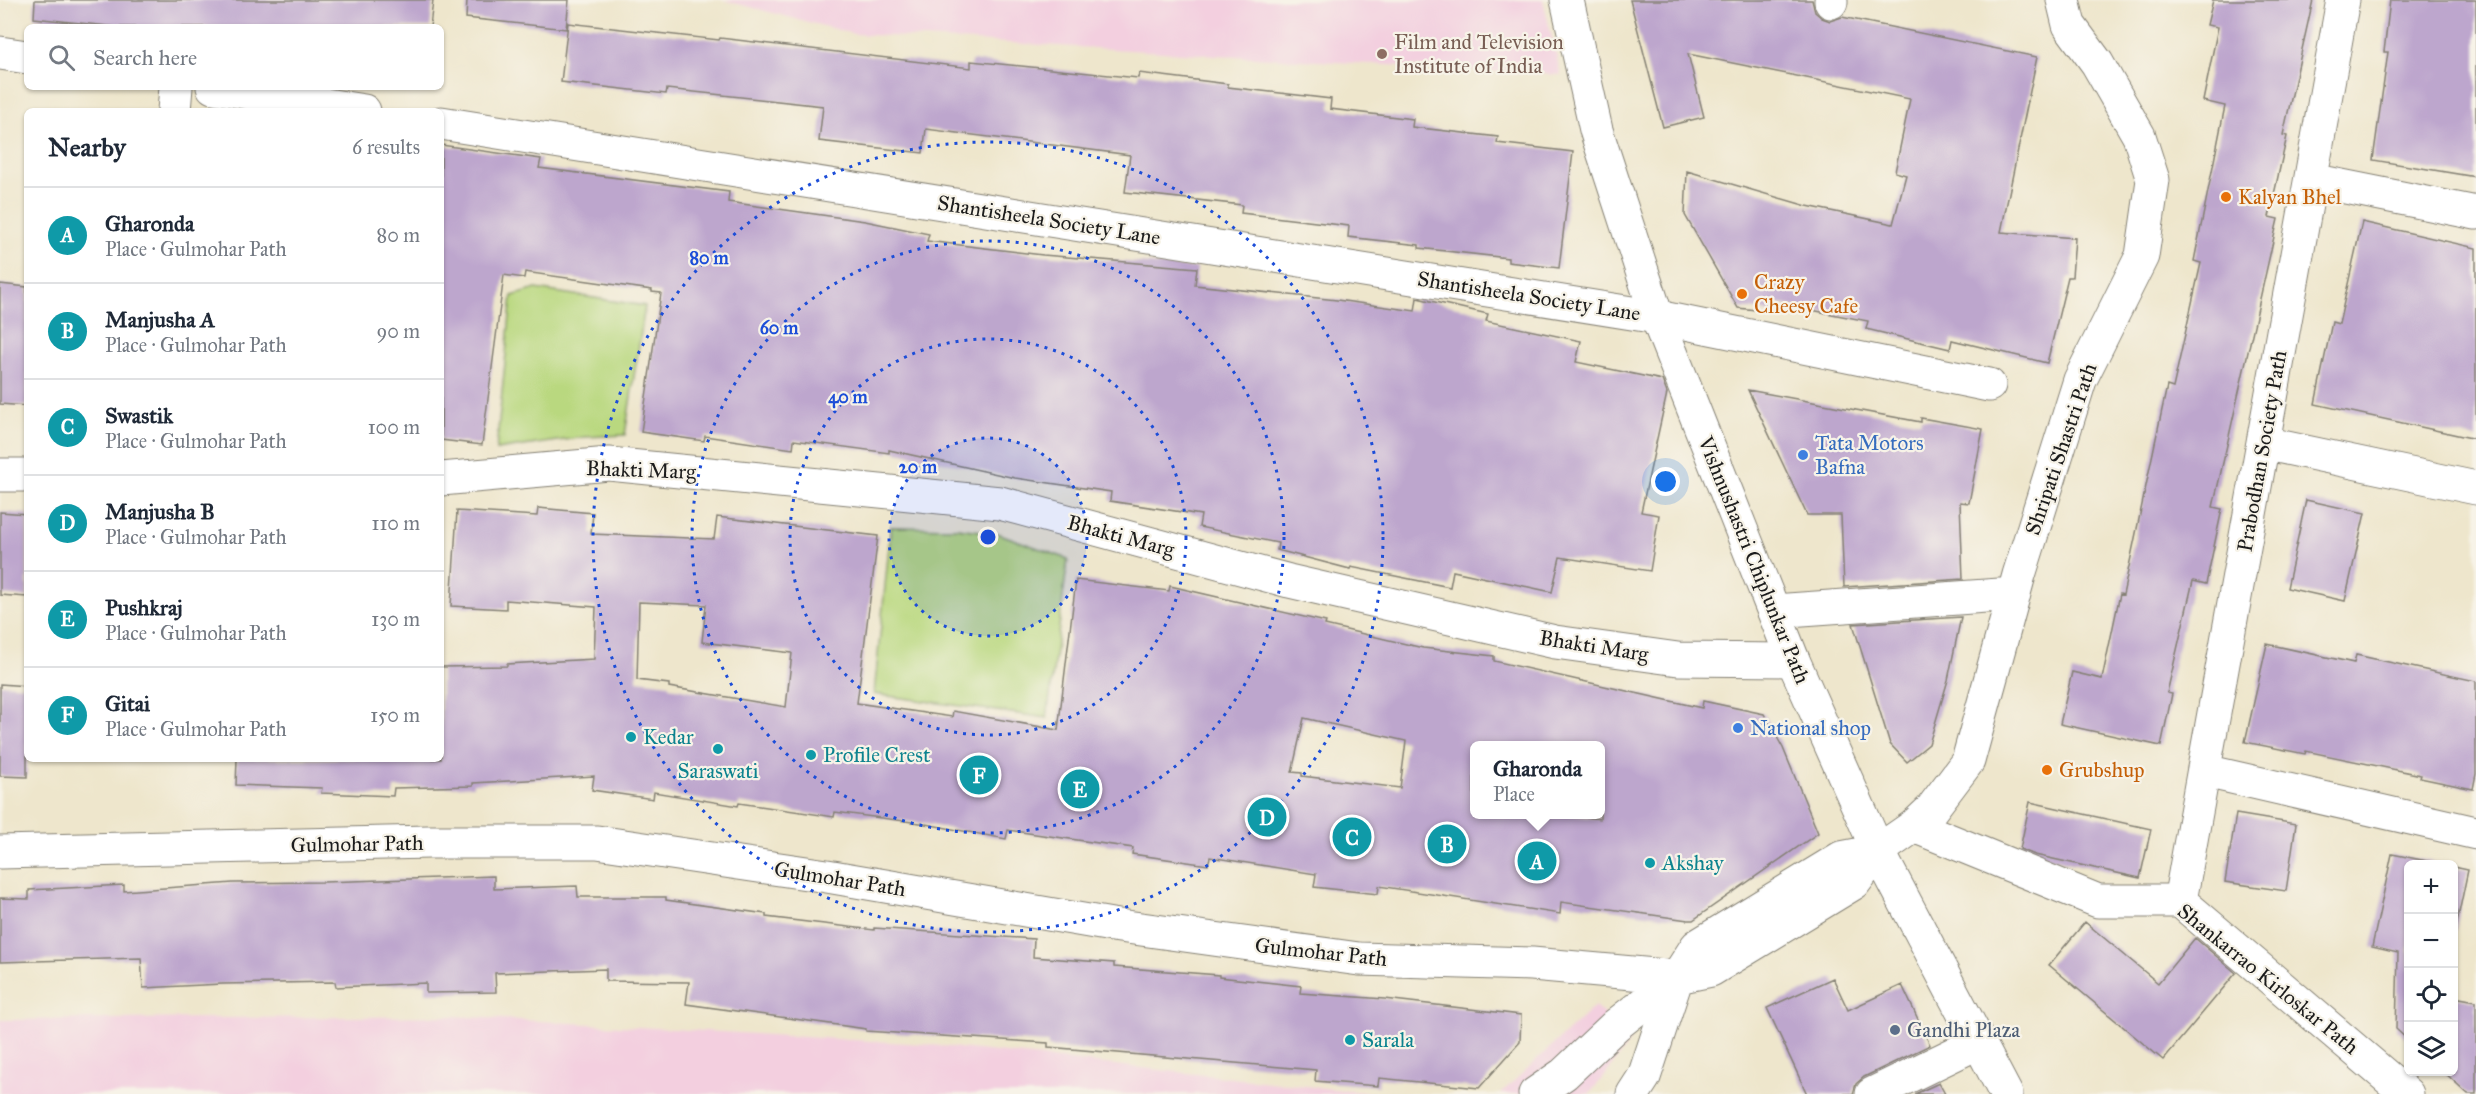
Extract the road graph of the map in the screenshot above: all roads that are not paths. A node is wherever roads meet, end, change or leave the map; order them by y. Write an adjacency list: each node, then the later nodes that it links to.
1 (1567, 0): 13 (street, Vishnushastri Chiplunkar Path)
2 (2063, 0): 20 (street, Shripati Shastri Path)
3 (2343, 0): 11 (street, Prabodhan Society Path)
4 (0, 53): 5 (street)
5 (24, 57)
6 (176, 90): 8 (street)
7 (232, 90): 9 (street)
8 (174, 108)
9 (345, 108)
10 (444, 123): 13 (street, Shantisheela Society Lane)
11 (2310, 180): 12 (street); 15 (street, Prabodhan Society Path)
12 (2476, 213)
13 (1657, 317): 14 (street, Shantisheela Society Lane); 21 (street, Vishnushastri Chiplunkar Path)
14 (1989, 385)
15 (2263, 443): 19 (street); 23 (street, Prabodhan Society Path)
16 (0, 475): 17 (street)
17 (24, 475)
18 (444, 479): 22 (street, Bhakti Marg)
19 (2476, 488)
20 (2014, 594): 21 (street); 24 (street, Shripati Shastri Path)
21 (1774, 611): 22 (street, Vishnushastri Chiplunkar Path)
22 (1793, 660): 26 (street, Vishnushastri Chiplunkar Path)
23 (2205, 771): 25 (street); 28 (street, Prabodhan Society Path)
24 (1914, 826): 26 (street, Shripati Shastri Path); 28 (street, Shankarrao Kirloskar Path)
25 (2476, 833)
26 (1878, 851): 29 (street, Shripati Shastri Path); 30 (street, Vishnushastri Chiplunkar Path)
27 (0, 852): 29 (street, Gulmohar Path)
28 (2180, 901): 35 (street, Shankarrao Kirloskar Path)
29 (1677, 977): 31 (street); 32 (street)
30 (1979, 1042): 33 (street); 34 (street, Vishnushastri Chiplunkar Path)
31 (1535, 1094)
32 (1633, 1094)
33 (1872, 1094)
34 (2006, 1094)
35 (2407, 1094)

